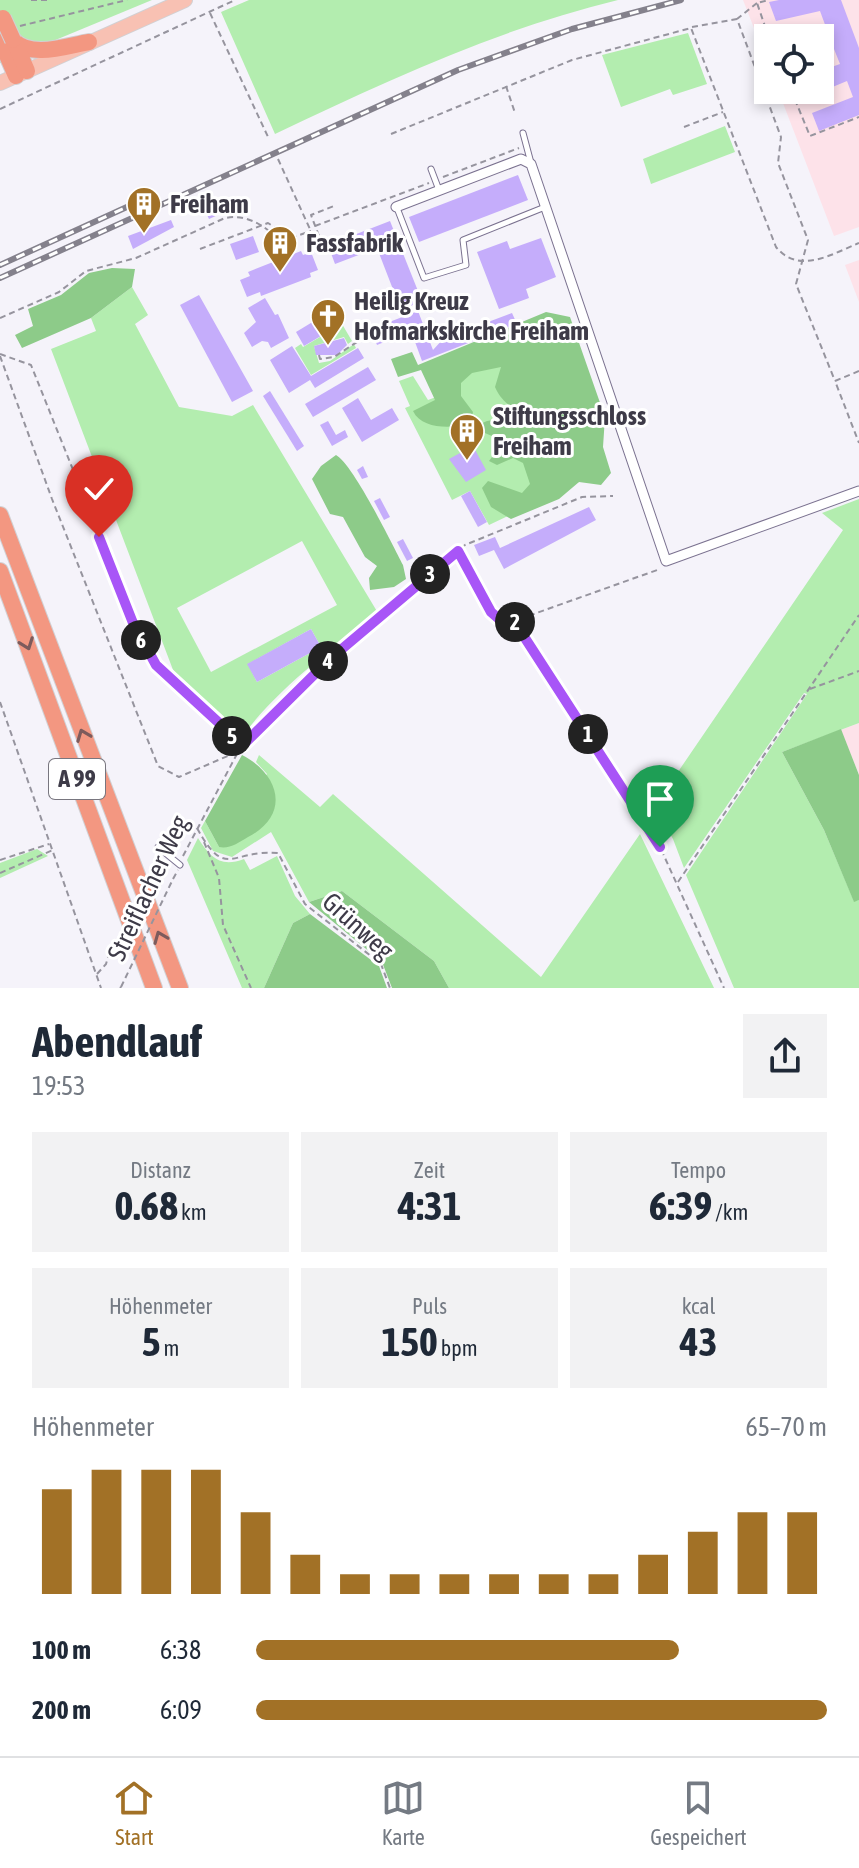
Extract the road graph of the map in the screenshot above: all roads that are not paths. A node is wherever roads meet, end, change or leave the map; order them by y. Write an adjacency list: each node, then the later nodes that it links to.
1 (185, 0): 3 (main road)
2 (7, 32): 3 (highway); 4 (highway)
3 (89, 42): 4 (main road)
4 (22, 73): 5 (main road)
5 (0, 83)
6 (523, 133): 7 (lane)
7 (531, 164): 9 (street); 11 (street)
8 (431, 169): 9 (lane)
9 (439, 191): 10 (street)
10 (396, 207): 11 (lane)
11 (546, 207): 12 (street)
12 (859, 491)
13 (0, 515): 18 (highway, A 99, one-way to 13)
14 (0, 571): 17 (highway, A 99, one-way to 17)
15 (158, 847): 16 (lane)
16 (180, 865)
17 (154, 988)
18 (180, 988)

